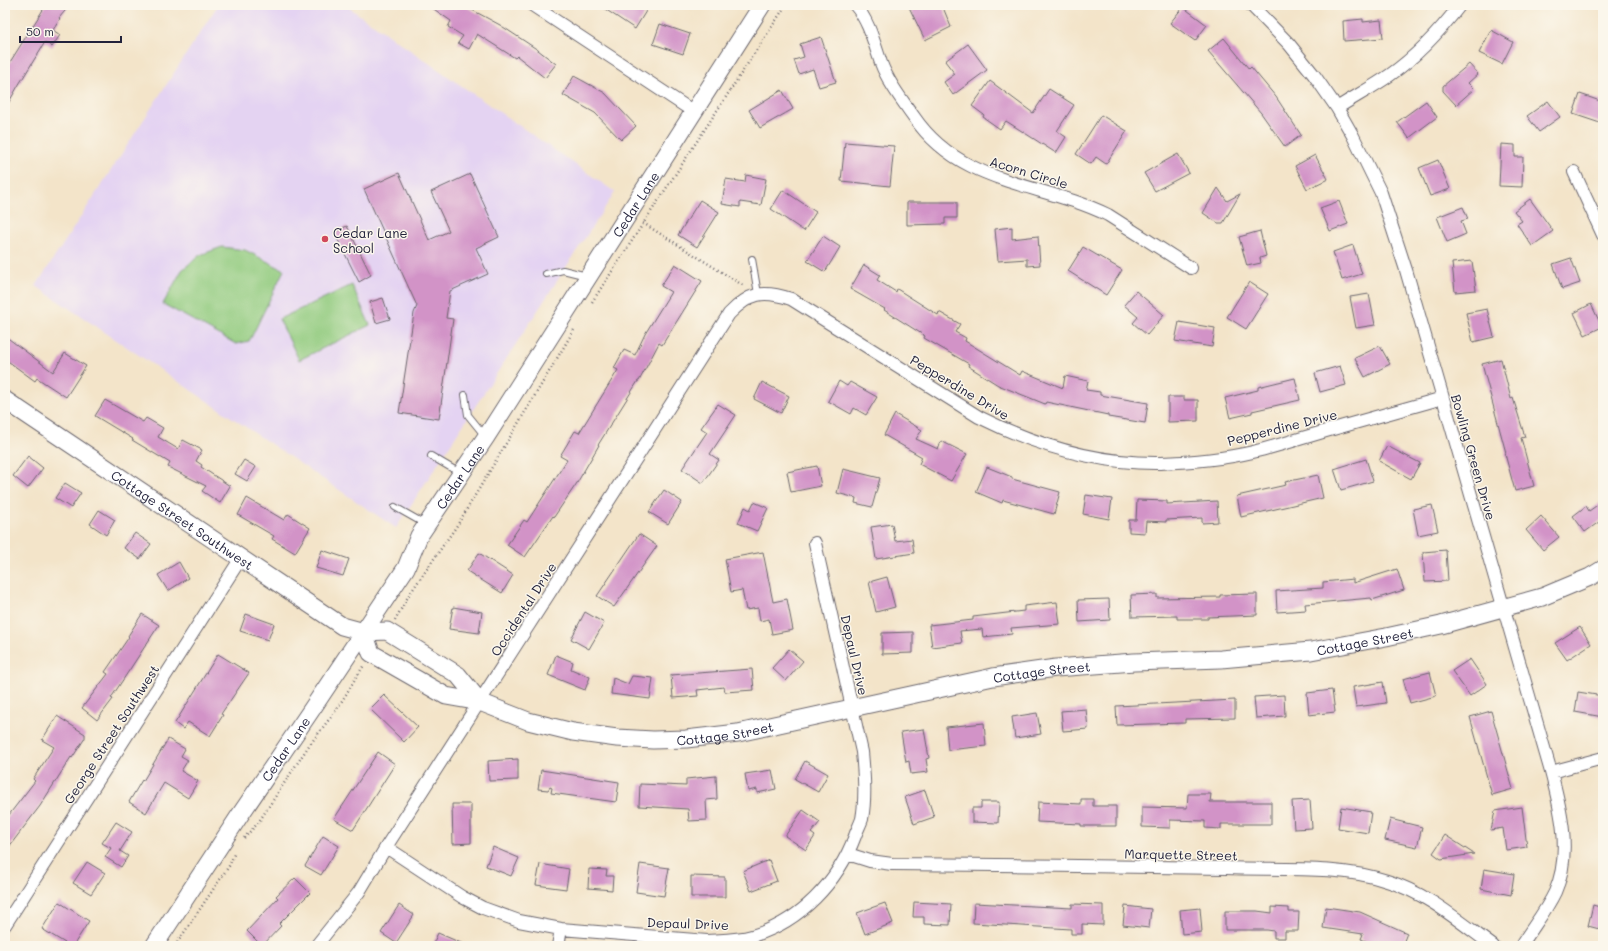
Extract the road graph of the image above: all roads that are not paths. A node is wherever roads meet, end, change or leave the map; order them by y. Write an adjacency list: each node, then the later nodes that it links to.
1 (532, 5): 7 (street)
2 (762, 5): 7 (street, Cedar Lane)
3 (855, 5): 11 (street, Acorn Circle)
4 (1251, 5): 6 (street, Bowling Green Drive)
5 (1460, 5): 6 (street)
6 (1337, 108): 16 (street, Bowling Green Drive)
7 (694, 112): 13 (street, Cedar Lane)
8 (1574, 172): 9 (street)
9 (1603, 235)
10 (752, 260): 14 (lane)
11 (1191, 268)
12 (546, 274): 13 (lane)
13 (589, 276): 18 (street, Cedar Lane)
14 (758, 294): 16 (street, Pepperdine Drive); 28 (street, Occidental Drive)
15 (465, 396): 18 (lane)
16 (1443, 398): 26 (street, Bowling Green Drive)
17 (5, 400): 24 (street, Cottage Street Southwest)
18 (486, 437): 20 (street, Cedar Lane)
19 (431, 456): 20 (lane)
20 (460, 473): 22 (street, Cedar Lane)
21 (395, 507): 22 (lane)
22 (426, 524): 27 (street, Cedar Lane)
23 (815, 543): 29 (street, Depaul Drive)
24 (241, 558): 27 (street, Cottage Street Southwest); 34 (street, George Street Southwest)
25 (1603, 569): 26 (street, Cottage Street)
26 (1503, 608): 29 (street, Cottage Street); 31 (street, Bowling Green Drive)
27 (364, 632): 28 (street, Cottage Street); 28 (street, Cottage Street); 37 (street, Cedar Lane)
28 (480, 702): 29 (street, Cottage Street); 32 (street, Occidental Drive)
29 (852, 708): 33 (street, Depaul Drive)
30 (1603, 758): 31 (street)
31 (1551, 772): 41 (street, Bowling Green Drive)
32 (386, 848): 35 (street, Depaul Drive); 38 (street, Occidental Drive)
33 (848, 854): 36 (street, Depaul Drive); 40 (street, Marquette Street)
34 (5, 925)
35 (561, 928): 36 (street, Depaul Drive); 39 (street)
36 (754, 941)
37 (154, 946)
38 (316, 946)
39 (558, 946)
40 (1493, 946)
41 (1521, 946)

